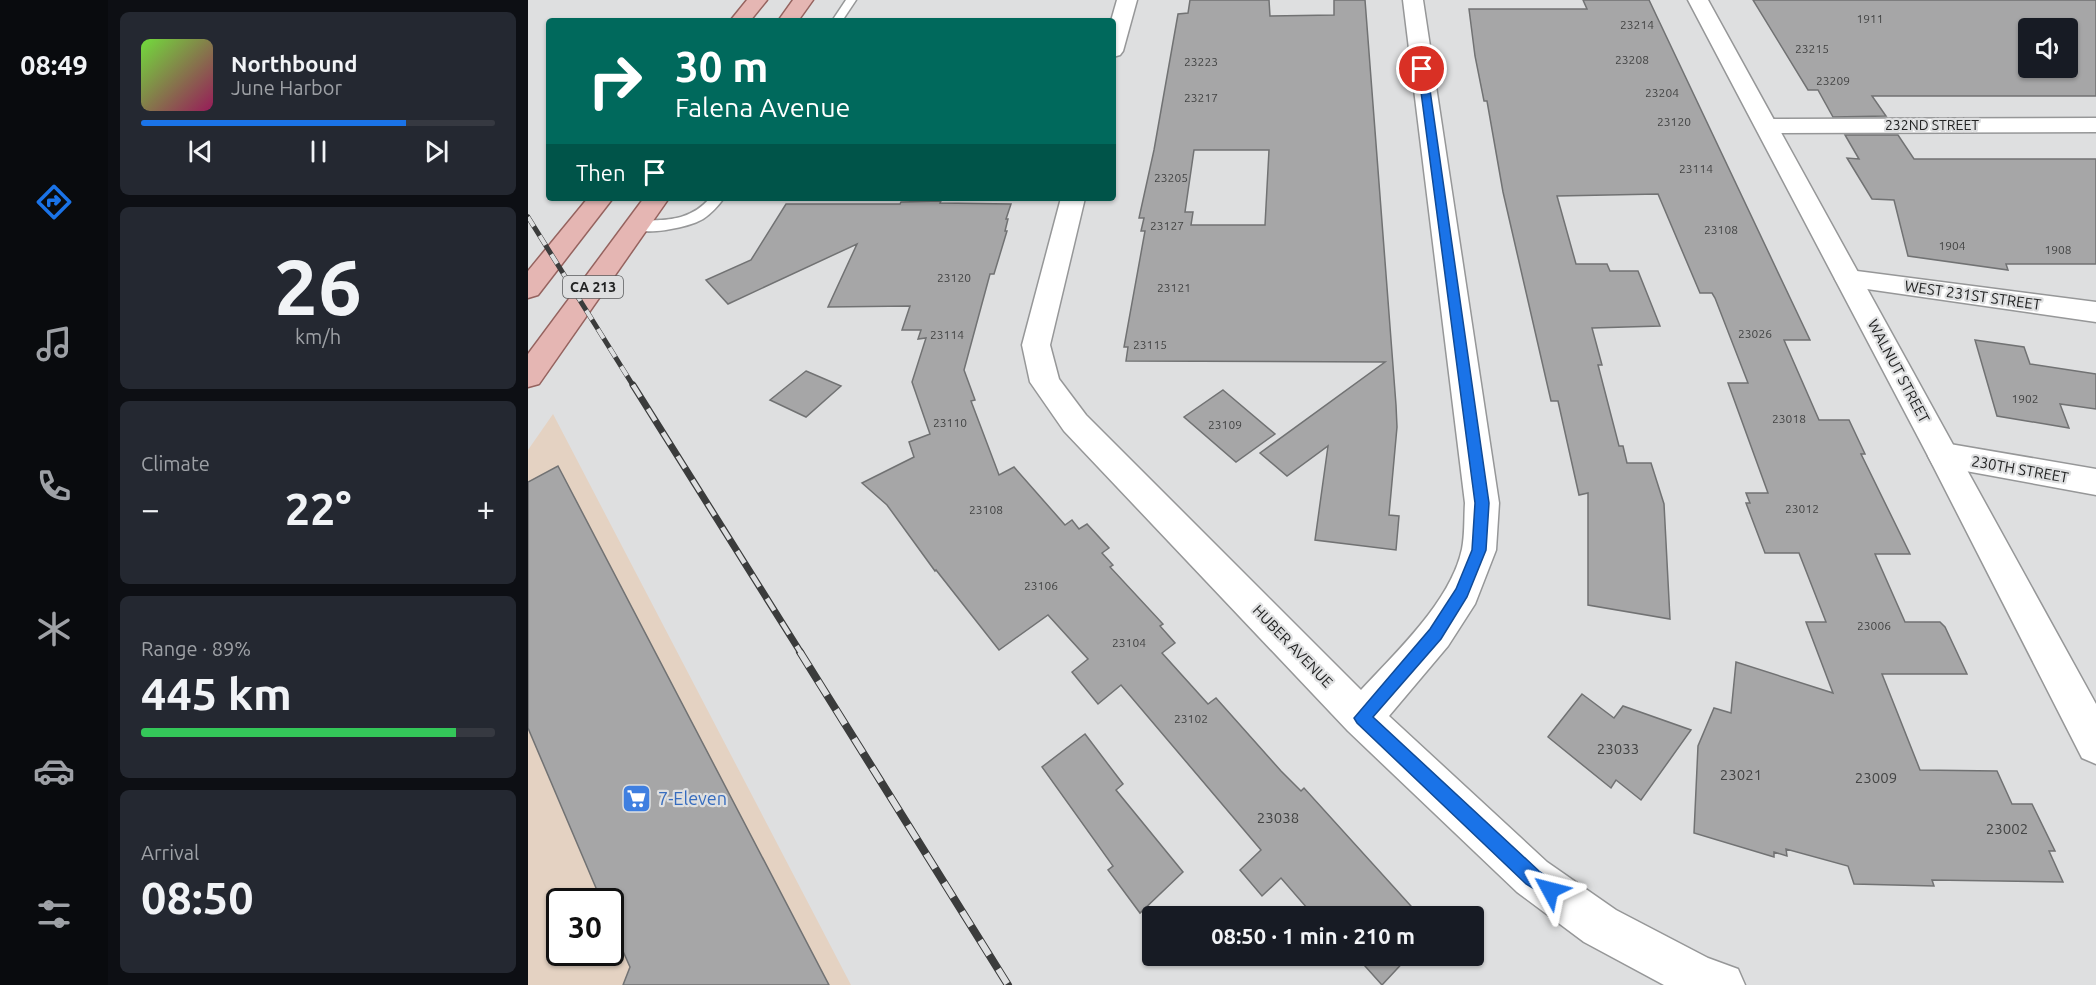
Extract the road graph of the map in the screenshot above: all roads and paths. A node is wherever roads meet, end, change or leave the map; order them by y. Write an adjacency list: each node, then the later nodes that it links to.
1 (757, 0): 7 (main road)
2 (803, 0): 8 (main road)
3 (851, 0): 9 (lane)
4 (1127, 0): 10 (street)
5 (1413, 0): 24 (street)
6 (1698, 0): 12 (street, WALNUT STREET)
7 (742, 18)
8 (790, 18)
9 (839, 18)
10 (1116, 40)
11 (2096, 125): 12 (street, 232ND STREET)
12 (1768, 126): 18 (street, WALNUT STREET)
13 (599, 201): 19 (main road, CA 213)
14 (655, 201): 17 (main road, CA 213)
15 (715, 201): 17 (lane)
16 (1072, 201): 24 (street, HUBER AVENUE)
17 (636, 226): 21 (main road, CA 213)
18 (1849, 279): 20 (street, WEST 231ST STREET); 22 (street, WALNUT STREET)
19 (528, 289)
20 (2096, 312)
21 (528, 376)
22 (1944, 456): 23 (street, 230TH STREET); 25 (street, WALNUT STREET)
23 (2096, 483)
24 (1362, 718): 26 (street, HUBER AVENUE)
25 (2096, 744)
26 (1722, 985)

